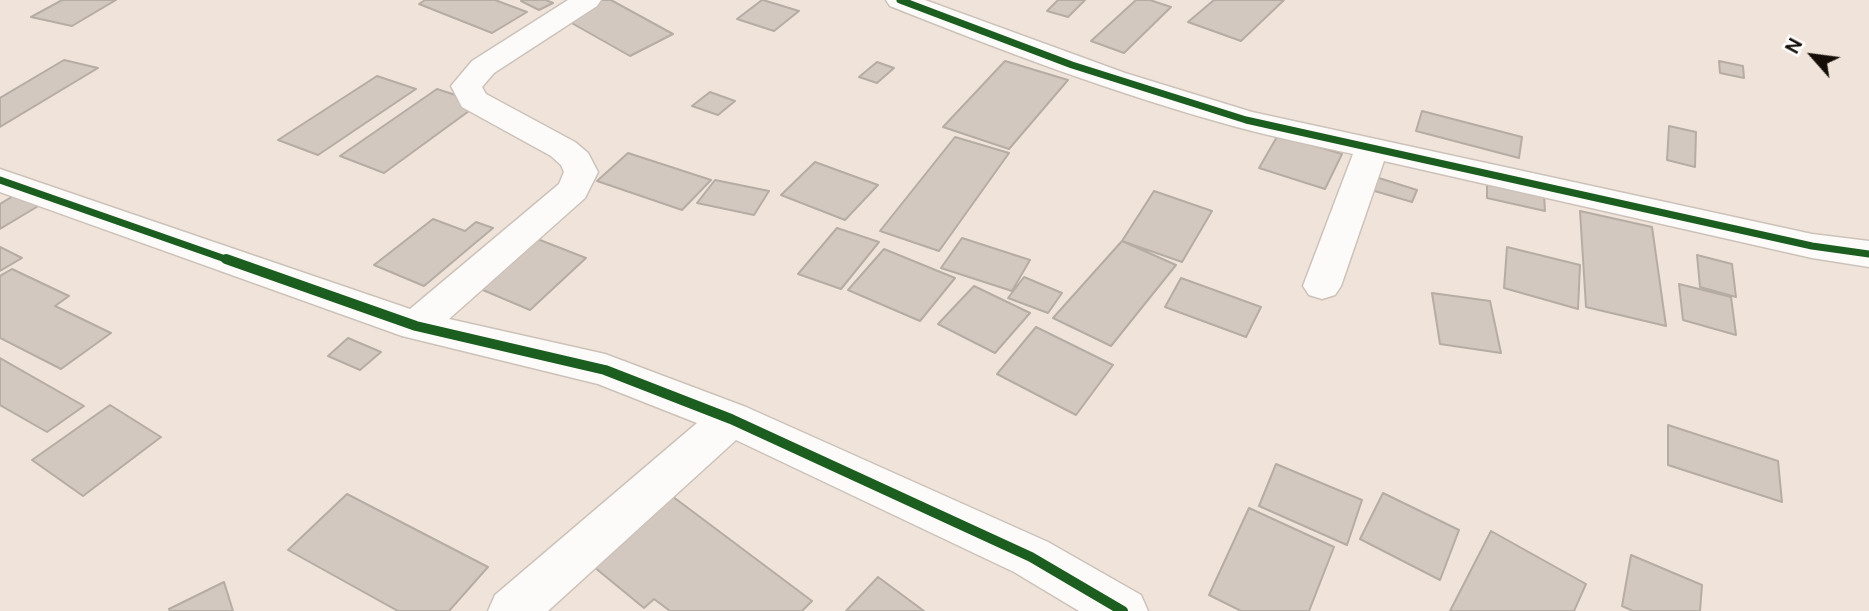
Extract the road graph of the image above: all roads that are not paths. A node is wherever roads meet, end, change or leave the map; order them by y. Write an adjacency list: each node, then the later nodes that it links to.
1 (587, 0): 7 (street)
2 (900, 0): 3 (street)
3 (1371, 150): 5 (street); 6 (street)
4 (0, 180): 7 (street)
5 (1869, 254)
6 (1322, 286)
7 (416, 326): 8 (street)
8 (732, 419): 9 (street); 10 (street)
9 (513, 611)
10 (1123, 611)

